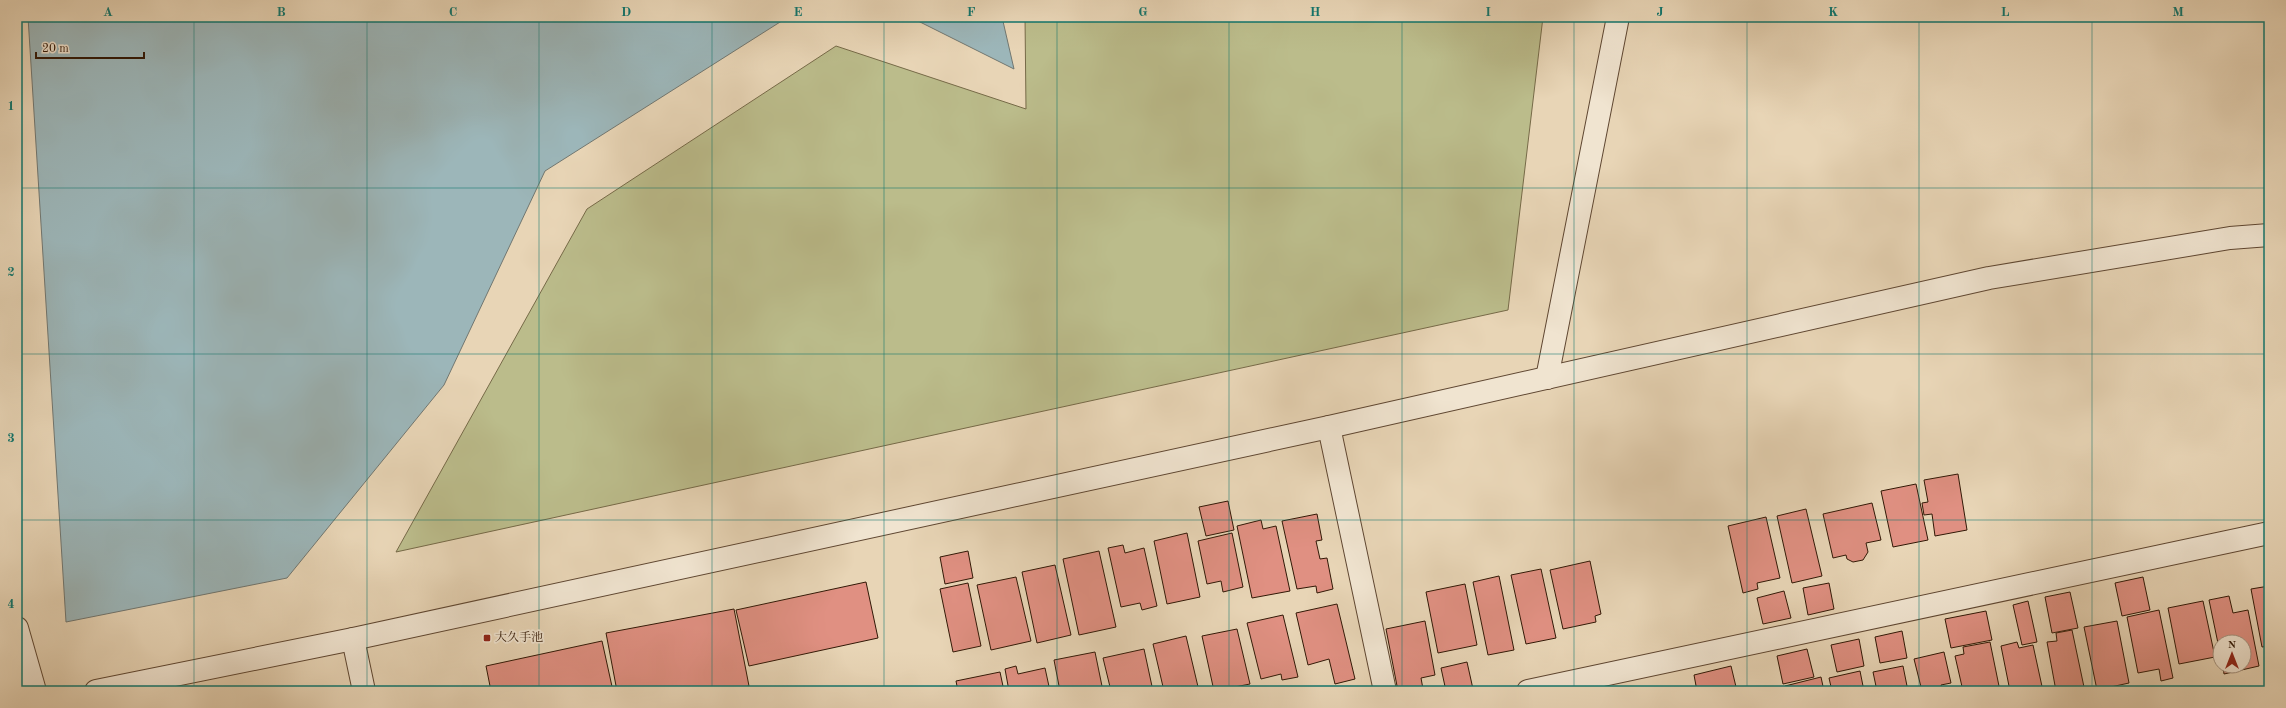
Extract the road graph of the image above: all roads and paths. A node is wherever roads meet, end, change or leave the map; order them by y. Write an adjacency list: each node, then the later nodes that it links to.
1 (1618, 17): 3 (street)
2 (2269, 235): 3 (street)
3 (1547, 378): 4 (street)
4 (1329, 428): 7 (street); 11 (street)
5 (2269, 533): 12 (street)
6 (17, 628): 8 (street)
7 (353, 639): 9 (street); 10 (street)
8 (35, 691)
9 (96, 691)
10 (364, 691)
11 (1385, 691)
12 (1528, 691)

